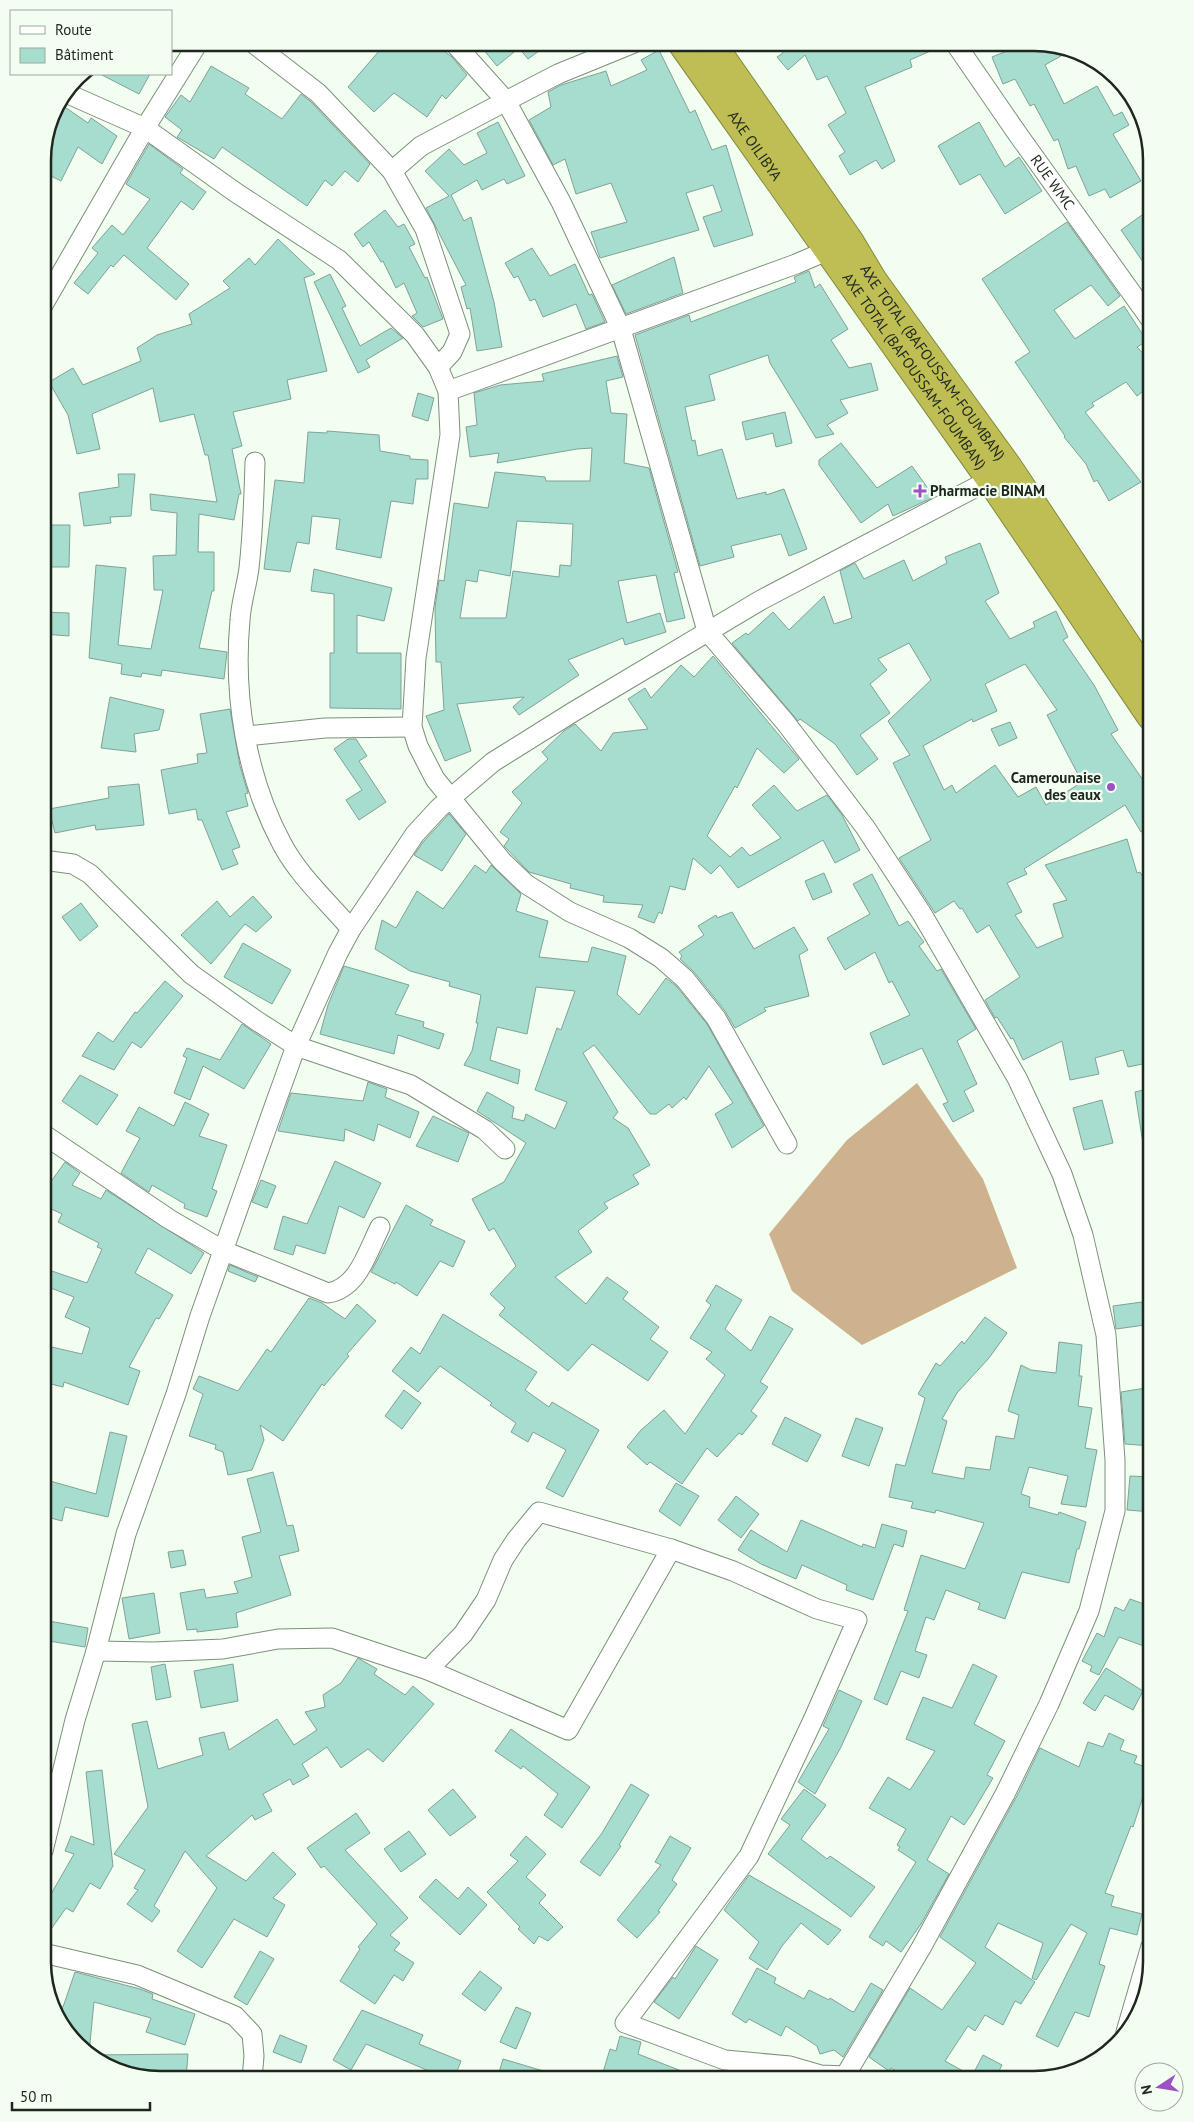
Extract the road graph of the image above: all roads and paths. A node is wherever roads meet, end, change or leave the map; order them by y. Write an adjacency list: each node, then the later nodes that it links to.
1 (192, 51): 10 (street)
2 (264, 51): 11 (street)
3 (461, 51): 9 (street)
4 (614, 51): 9 (street)
5 (688, 51): 12 (highway, AXE OILIBYA)
6 (716, 51): 12 (highway, AXE OILIBYA)
7 (961, 51): 14 (street, RUE WMC)
8 (73, 96): 10 (street)
9 (506, 101): 11 (street); 15 (street)
10 (145, 128): 13 (street); 16 (street)
11 (392, 171): 16 (street)
12 (838, 245): 15 (street); 19 (highway, AXE TOTAL (BAFOUSSAM-FOUMBAN))
13 (51, 291)
14 (1143, 308)
15 (621, 329): 17 (street); 21 (street)
16 (438, 367): 17 (street)
17 (448, 391): 24 (street)
18 (255, 462): 25 (street)
19 (1000, 475): 20 (highway, AXE TOTAL (BAFOUSSAM-FOUMBAN)); 21 (street)
20 (1065, 573): 22 (highway, AXE TOTAL (BAFOUSSAM-FOUMBAN)); 23 (highway)
21 (707, 631): 26 (street); 42 (street)
22 (1143, 671)
23 (1143, 701)
24 (412, 727): 25 (street); 26 (street)
25 (246, 736): 28 (street)
26 (452, 798): 28 (street); 31 (street)
27 (51, 861): 29 (street)
28 (351, 930): 29 (street)
29 (296, 1046): 32 (street); 34 (street)
30 (51, 1139): 34 (street)
31 (788, 1144)
32 (505, 1149)
33 (380, 1227): 34 (street)
34 (224, 1251): 36 (street)
35 (671, 1550): 37 (street); 37 (street); 41 (street)
36 (96, 1650): 37 (street); 38 (street)
37 (428, 1670)
38 (51, 1815)
39 (51, 1954): 40 (street)
40 (253, 2071)
41 (807, 2071)
42 (854, 2071)

